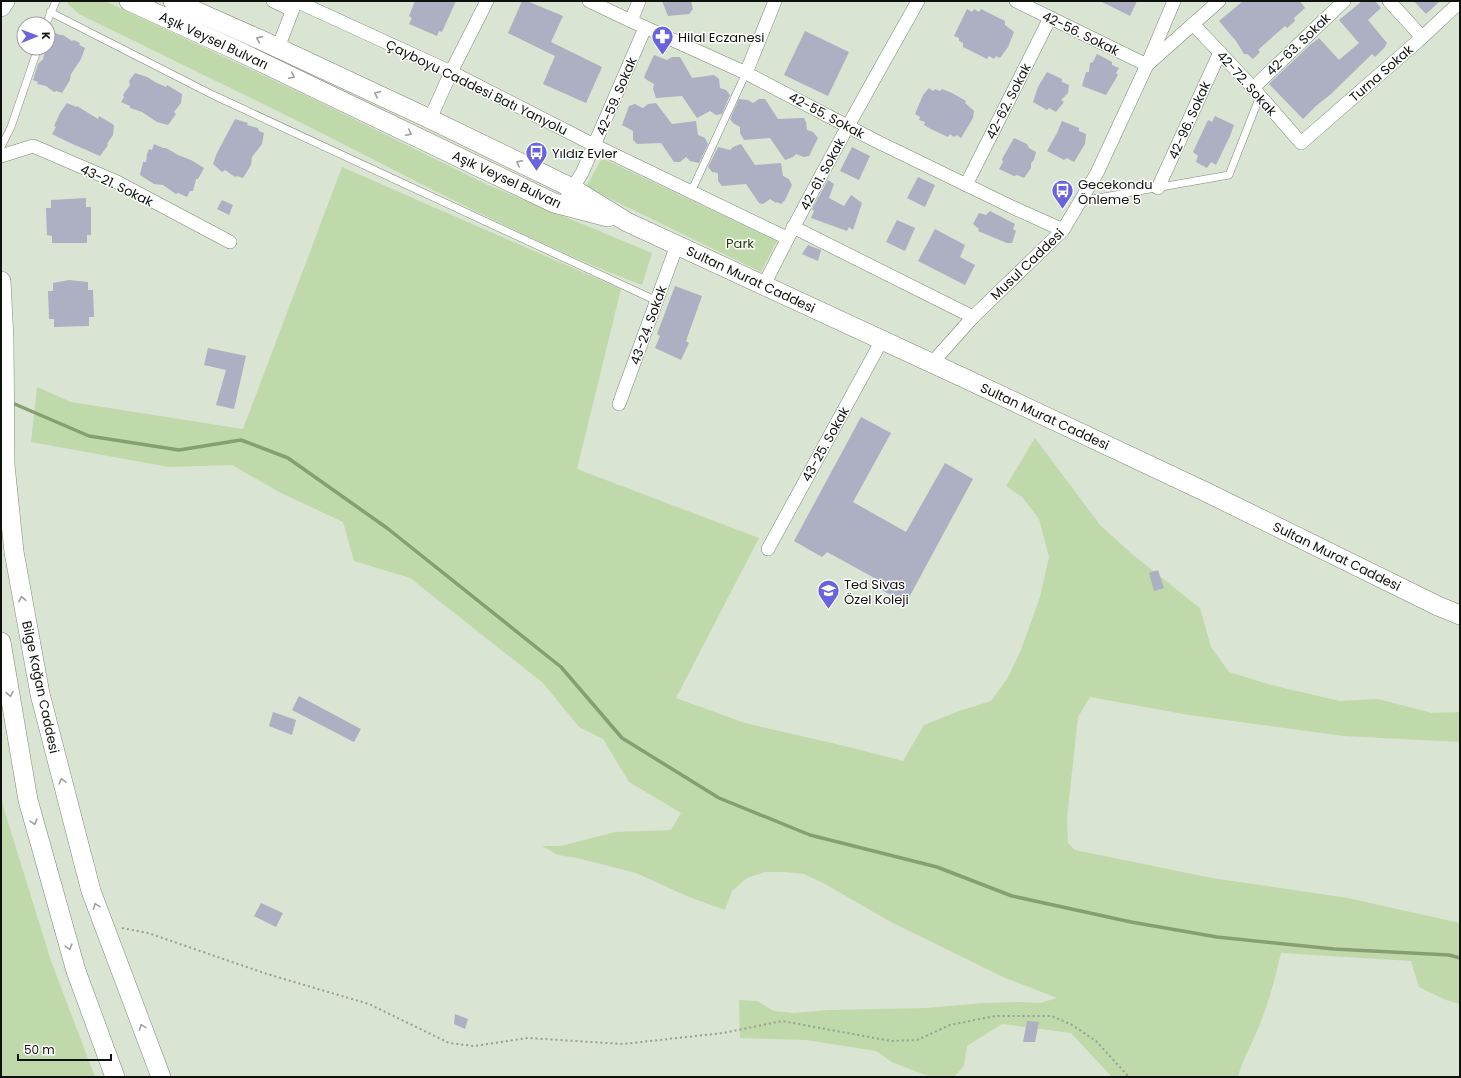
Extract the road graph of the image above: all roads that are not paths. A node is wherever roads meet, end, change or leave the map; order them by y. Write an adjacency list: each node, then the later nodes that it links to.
1 (5, 1): 18 (street)
2 (56, 1): 19 (lane)
3 (129, 1): 44 (street, Aşık Veysel Bulvarı, one-way to 44)
4 (173, 1): 26 (street, Aşık Veysel Bulvarı, one-way to 4)
5 (273, 1): 17 (street, Çayboyu Caddesi Batı Yanyolu)
6 (487, 1): 30 (street)
7 (589, 1): 22 (street, 42-55. Sokak)
8 (639, 1): 22 (street)
9 (775, 1): 31 (street)
10 (918, 1): 34 (street, 42-61. Sokak)
11 (1016, 1): 21 (street, 42-56. Sokak)
12 (1174, 1): 29 (street, Musul Caddesi)
13 (1219, 1): 23 (street)
14 (1344, 1): 32 (street, 42-63. Sokak)
15 (1389, 1): 25 (street)
16 (1460, 2): 25 (street, Turna Sokak)
17 (295, 4): 26 (street); 30 (street, Çayboyu Caddesi Batı Yanyolu)
18 (1, 7)
19 (50, 12): 20 (lane); 52 (lane)
20 (49, 16)
21 (1050, 18): 29 (street, 42-56. Sokak); 39 (street, 42-62. Sokak)
22 (631, 21): 24 (street, 42-55. Sokak)
23 (1193, 24): 27 (street, 42-72. Sokak); 29 (street)
24 (645, 28): 31 (street, 42-55. Sokak); 36 (street, 42-59. Sokak)
25 (1422, 37): 35 (street, Turna Sokak)
26 (278, 48): 33 (street, Aşık Veysel Bulvarı, one-way to 26)
27 (1220, 52): 32 (street, 42-72. Sokak); 41 (street, 42-96. Sokak)
28 (35, 56): 37 (lane)
29 (1147, 65): 43 (street, Musul Caddesi)
30 (451, 72): 33 (street); 36 (street, Çayboyu Caddesi Batı Yanyolu)
31 (746, 73): 34 (street, 42-55. Sokak); 42 (lane)
32 (1257, 92): 35 (street, 42-72. Sokak); 41 (lane)
33 (430, 119): 40 (street, Aşık Veysel Bulvarı, one-way to 33)
34 (848, 125): 39 (street, 42-55. Sokak); 47 (street, 42-61. Sokak)
35 (1301, 143)
36 (594, 145): 40 (street, 42-59. Sokak); 42 (street, Çayboyu Caddesi Batı Yanyolu)
37 (1, 147)
38 (1, 156): 48 (street, 43-21. Sokak)
39 (966, 185): 46 (street, 42-55. Sokak)
40 (572, 188): 44 (street, 42-59. Sokak); 45 (street, Aşık Veysel Bulvarı)
41 (1158, 188): 43 (lane)
42 (692, 192): 47 (street, Çayboyu Caddesi Batı Yanyolu)
43 (1080, 202): 46 (street, Musul Caddesi)
44 (562, 205): 45 (street, Aşık Veysel Bulvarı)
45 (627, 222): 49 (street, Sultan Murat Caddesi)
46 (1064, 230): 53 (street, Musul Caddesi)
47 (790, 233): 51 (street, 42-61. Sokak); 53 (street, Çayboyu Caddesi Batı Yanyolu)
48 (230, 242)
49 (677, 246): 51 (street, Sultan Murat Caddesi); 52 (street, 43-24. Sokak)
50 (1, 281): 61 (street, Bilge Kağan Caddesi, one-way to 50)
51 (764, 285): 54 (street, Sultan Murat Caddesi)
52 (657, 301): 56 (street, 43-24. Sokak)
53 (973, 317): 55 (street, Musul Caddesi)
54 (882, 340): 55 (street, Sultan Murat Caddesi); 57 (street, 43-25. Sokak)
55 (932, 363): 58 (street, Sultan Murat Caddesi)
56 (619, 404)
57 (768, 549)
58 (1460, 615)
59 (1, 642): 60 (street, one-way to 60)
60 (115, 1077)
61 (161, 1077)

